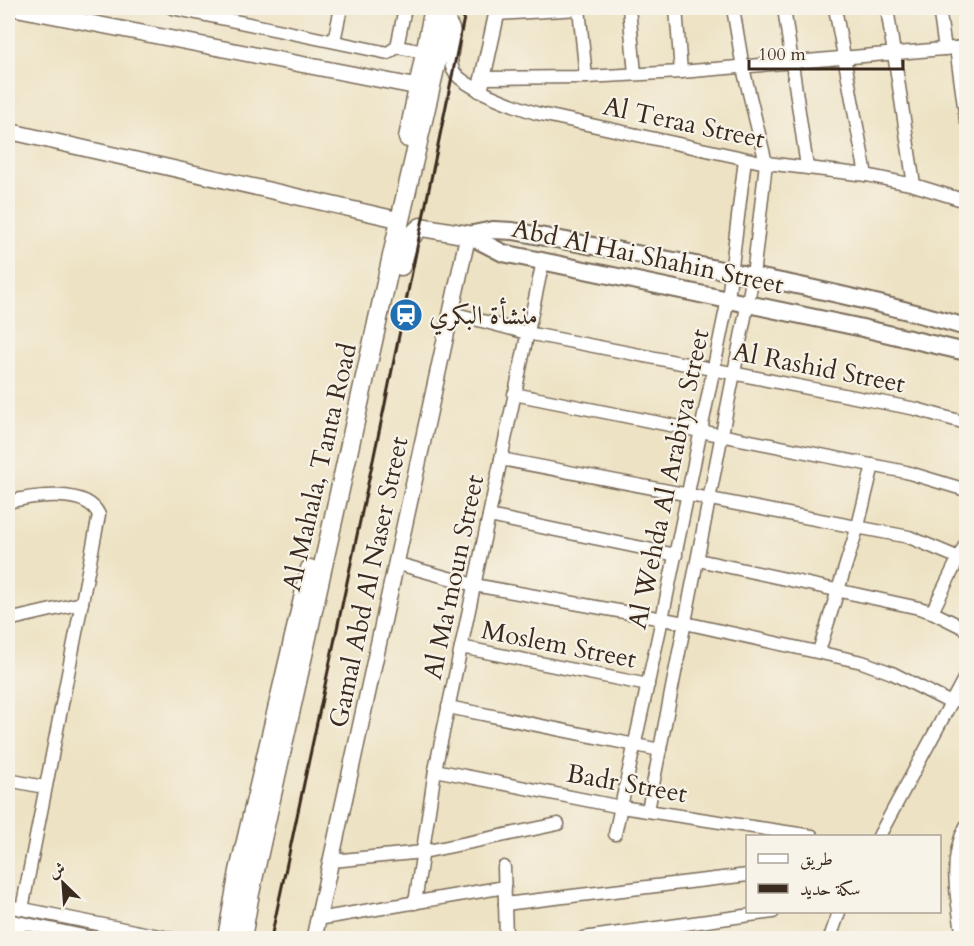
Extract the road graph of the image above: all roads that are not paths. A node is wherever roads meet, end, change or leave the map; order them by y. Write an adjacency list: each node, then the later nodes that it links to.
1 (14, 8): 29 (street)
2 (172, 8): 14 (street)
3 (341, 8): 17 (street)
4 (405, 8): 18 (street)
5 (434, 8): 20 (main road, Al Mahala, Tanta Road)
6 (580, 8): 15 (street); 27 (street)
7 (629, 8): 26 (street)
8 (676, 8): 25 (street)
9 (733, 8): 24 (street)
10 (784, 8): 23 (street)
11 (835, 8): 22 (street)
12 (887, 8): 21 (street)
13 (939, 8): 19 (street)
14 (197, 10): 17 (street)
15 (497, 10): 28 (street)
16 (448, 14): 28 (street, Al Teraa Street); 45 (main road, Al Mahala, Tanta Road)
17 (334, 41): 18 (street)
18 (397, 47): 20 (street)
19 (956, 48): 21 (street); 30 (street)
20 (425, 52): 29 (main road, Al Mahala, Tanta Road)
21 (893, 53): 22 (street); 36 (street)
22 (843, 58): 23 (street); 35 (street)
23 (792, 62): 24 (street); 34 (street)
24 (743, 68): 25 (street); 33 (street)
25 (681, 72): 26 (street)
26 (634, 74): 27 (street)
27 (586, 77): 28 (street)
28 (481, 84): 32 (street, Al Teraa Street)
29 (418, 87): 38 (main road, Al Mahala, Tanta Road)
30 (966, 120)
31 (8, 131): 38 (street)
32 (745, 159): 33 (street, Al Teraa Street); 41 (street, Al Wehda Al Arabiya Street)
33 (766, 163): 34 (street, Al Teraa Street); 42 (street, Al Wehda Al Arabiya Street)
34 (807, 167): 35 (street, Al Teraa Street)
35 (867, 175): 36 (street, Al Teraa Street)
36 (914, 185): 37 (street, Al Teraa Street)
37 (966, 201)
38 (391, 218): 114 (main road, Al Mahala, Tanta Road)
39 (468, 235): 40 (main road, Abd Al Hai Shahin Street); 41 (main road, Abd Al Hai Shahin Street); 45 (main road); 46 (street, Gamal Abd Al Naser Street)
40 (543, 261): 43 (main road, Abd Al Hai Shahin Street); 48 (street, Al Ma'moun Street)
41 (732, 272): 42 (main road, Abd Al Hai Shahin Street); 43 (street, Al Wehda Al Arabiya Street)
42 (753, 276): 44 (street, Al Wehda Al Arabiya Street); 47 (main road, Abd Al Hai Shahin Street)
43 (728, 299): 44 (main road, Abd Al Hai Shahin Street); 50 (street, Al Wehda Al Arabiya Street)
44 (748, 303): 49 (main road, Abd Al Hai Shahin Street); 51 (street, Al Wehda Al Arabiya Street)
45 (382, 305): 115 (main road, Al Mahala, Tanta Road)
46 (452, 313): 48 (street, Al Rashid Street); 68 (street, Gamal Abd Al Naser Street)
47 (966, 327)
48 (527, 333): 50 (street, Al Rashid Street); 52 (street, Al Ma'moun Street)
49 (966, 352)
50 (714, 369): 51 (street, Al Rashid Street); 54 (street, Al Wehda Al Arabiya Street)
51 (734, 373): 53 (street, Al Rashid Street); 55 (street, Al Wehda Al Arabiya Street)
52 (514, 394): 54 (street); 56 (street, Al Ma'moun Street)
53 (966, 423)
54 (701, 432): 55 (street); 59 (street, Al Wehda Al Arabiya Street)
55 (722, 436): 57 (street); 60 (street, Al Wehda Al Arabiya Street)
56 (501, 459): 59 (street); 62 (street, Al Ma'moun Street)
57 (873, 465): 58 (street); 63 (street)
58 (966, 490)
59 (688, 494): 60 (street); 65 (street, Al Wehda Al Arabiya Street)
60 (710, 498): 63 (street); 67 (street, Al Wehda Al Arabiya Street)
61 (8, 502): 71 (street)
62 (489, 516): 65 (street); 69 (street, Al Ma'moun Street)
63 (858, 526): 66 (street); 70 (street)
64 (966, 543): 66 (street)
65 (676, 555): 73 (street, Al Wehda Al Arabiya Street)
66 (959, 558): 72 (street)
67 (698, 560): 70 (street); 75 (street, Al Wehda Al Arabiya Street)
68 (395, 563): 69 (street); 96 (street, Gamal Abd Al Naser Street)
69 (474, 585): 73 (street); 77 (street, Al Ma'moun Street)
70 (839, 589): 72 (street); 78 (street)
71 (82, 603): 74 (street); 87 (street)
72 (932, 612): 76 (street)
73 (662, 619): 75 (street); 80 (street, Al Wehda Al Arabiya Street)
74 (8, 620)
75 (685, 623): 78 (street); 84 (street, Al Wehda Al Arabiya Street)
76 (966, 629)
77 (461, 647): 80 (street, Moslem Street); 82 (street, Al Ma'moun Street)
78 (819, 651): 81 (street)
79 (966, 675): 81 (street)
80 (648, 685): 83 (street, Al Wehda Al Arabiya Street)
81 (951, 703): 94 (street)
82 (448, 707): 83 (street); 85 (street, Al Ma'moun Street)
83 (634, 746): 84 (street); 88 (street, Al Wehda Al Arabiya Street)
84 (660, 750): 89 (street, Al Wehda Al Arabiya Street)
85 (435, 770): 88 (street, Badr Street); 95 (street, Al Ma'moun Street)
86 (8, 780): 87 (street)
87 (44, 787): 103 (street)
88 (621, 807): 89 (street, Badr Street); 92 (street, Al Wehda Al Arabiya Street)
89 (648, 810): 93 (street, Badr Street)
90 (558, 824): 95 (street)
91 (966, 826): 108 (street)
92 (615, 834)
93 (800, 835)
94 (880, 835)
95 (423, 852): 96 (street); 100 (street, Al Ma'moun Street)
96 (332, 861): 106 (street, Gamal Abd Al Naser Street)
97 (504, 867): 99 (street)
98 (746, 875): 101 (street)
99 (505, 887): 100 (street); 101 (street)
100 (415, 903): 106 (street)
101 (505, 904): 110 (street)
102 (8, 906): 103 (street)
103 (22, 909): 113 (street)
104 (766, 913): 117 (street)
105 (839, 913): 118 (street)
106 (318, 919): 116 (street, Gamal Abd Al Naser Street)
107 (8, 920): 109 (street)
108 (964, 922): 119 (street)
109 (20, 923): 111 (street); 112 (street)
110 (506, 938)
111 (17, 939)
112 (93, 939)
113 (169, 939)
114 (227, 939)
115 (242, 939)
116 (314, 939)
117 (583, 939)
118 (830, 939)
119 (963, 939)

